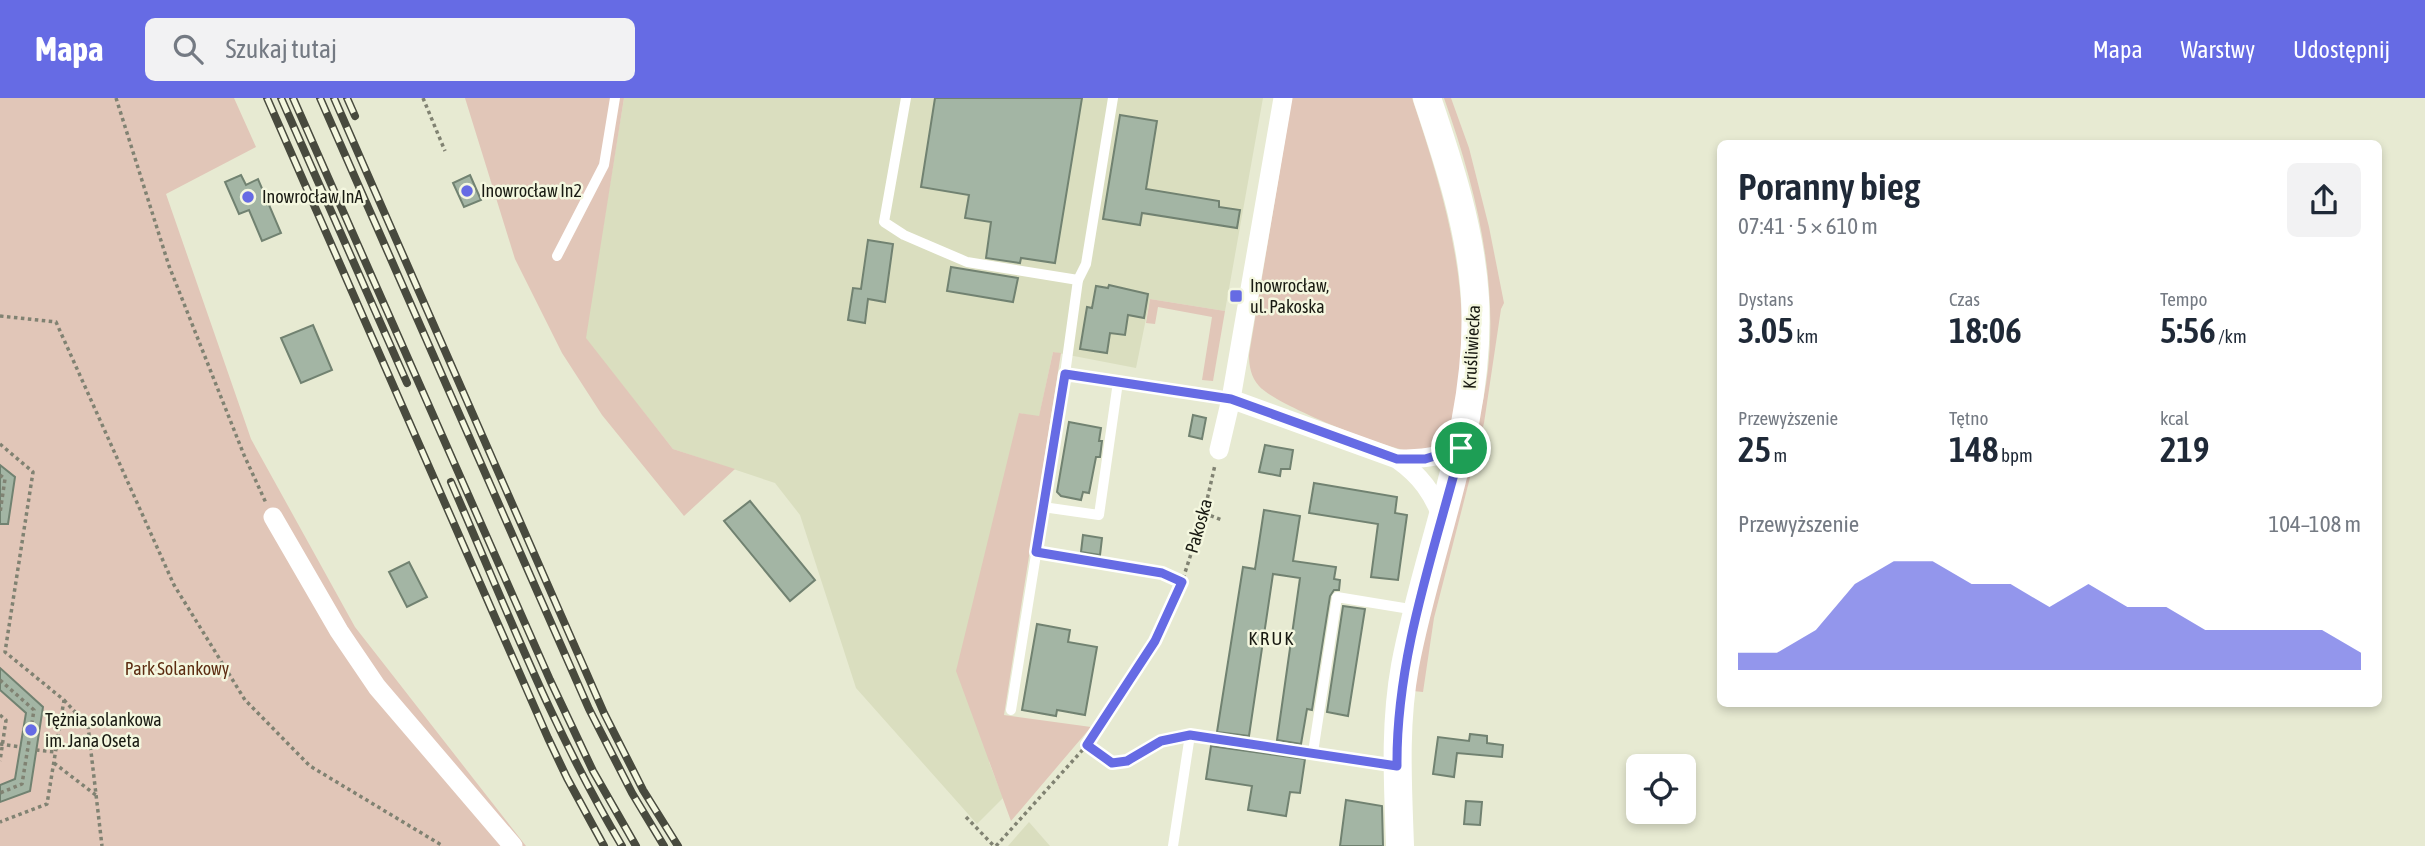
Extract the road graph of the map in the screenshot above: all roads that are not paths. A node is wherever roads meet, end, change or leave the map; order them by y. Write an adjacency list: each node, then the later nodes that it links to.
1 (615, 98): 6 (lane)
2 (906, 98): 7 (lane)
3 (1113, 98): 7 (lane)
4 (1283, 98): 10 (street)
5 (1427, 98): 11 (main road, Kruśliwiecka)
6 (557, 256)
7 (1078, 280): 8 (lane)
8 (1065, 374): 9 (lane); 14 (lane)
9 (1118, 382): 10 (lane); 14 (lane)
10 (1231, 399): 12 (street); 13 (street)
11 (1461, 448): 13 (street); 16 (main road, Kruśliwiecka)
12 (1219, 450)
13 (1397, 459): 16 (street)
14 (1044, 507): 18 (lane)
15 (270, 520): 21 (street)
16 (1443, 520): 17 (main road, Kruśliwiecka)
17 (1418, 610): 19 (lane); 20 (main road, Kruśliwiecka)
18 (1011, 710)
19 (1313, 752): 20 (lane); 22 (lane)
20 (1397, 766): 23 (main road, Kruśliwiecka)
21 (513, 846)
22 (1173, 846)
23 (1400, 846)

